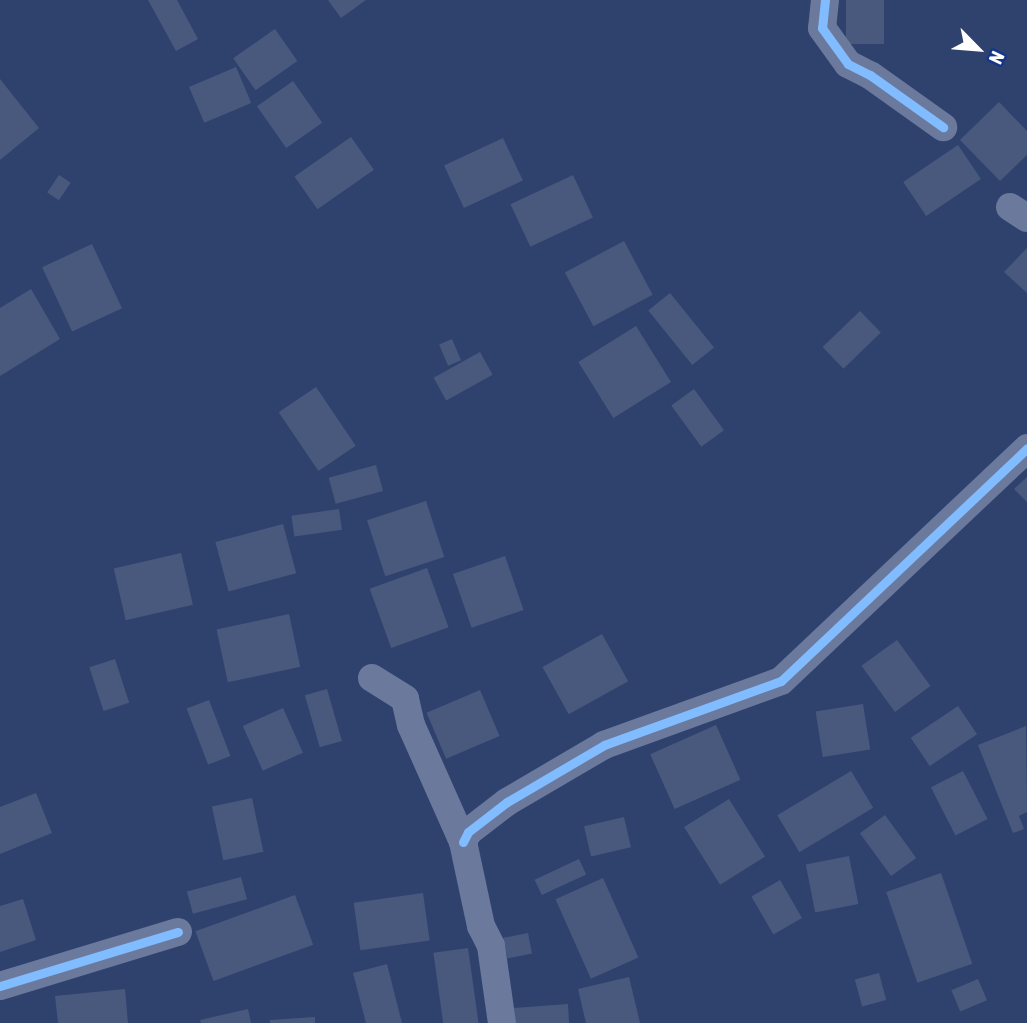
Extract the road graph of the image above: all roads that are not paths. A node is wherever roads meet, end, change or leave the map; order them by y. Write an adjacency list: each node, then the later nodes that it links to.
1 (825, 0): 2 (street)
2 (943, 127)
3 (1027, 448): 5 (street)
4 (372, 678): 5 (street)
5 (463, 842): 8 (street)
6 (178, 932): 7 (street)
7 (0, 986)
8 (502, 1023)

